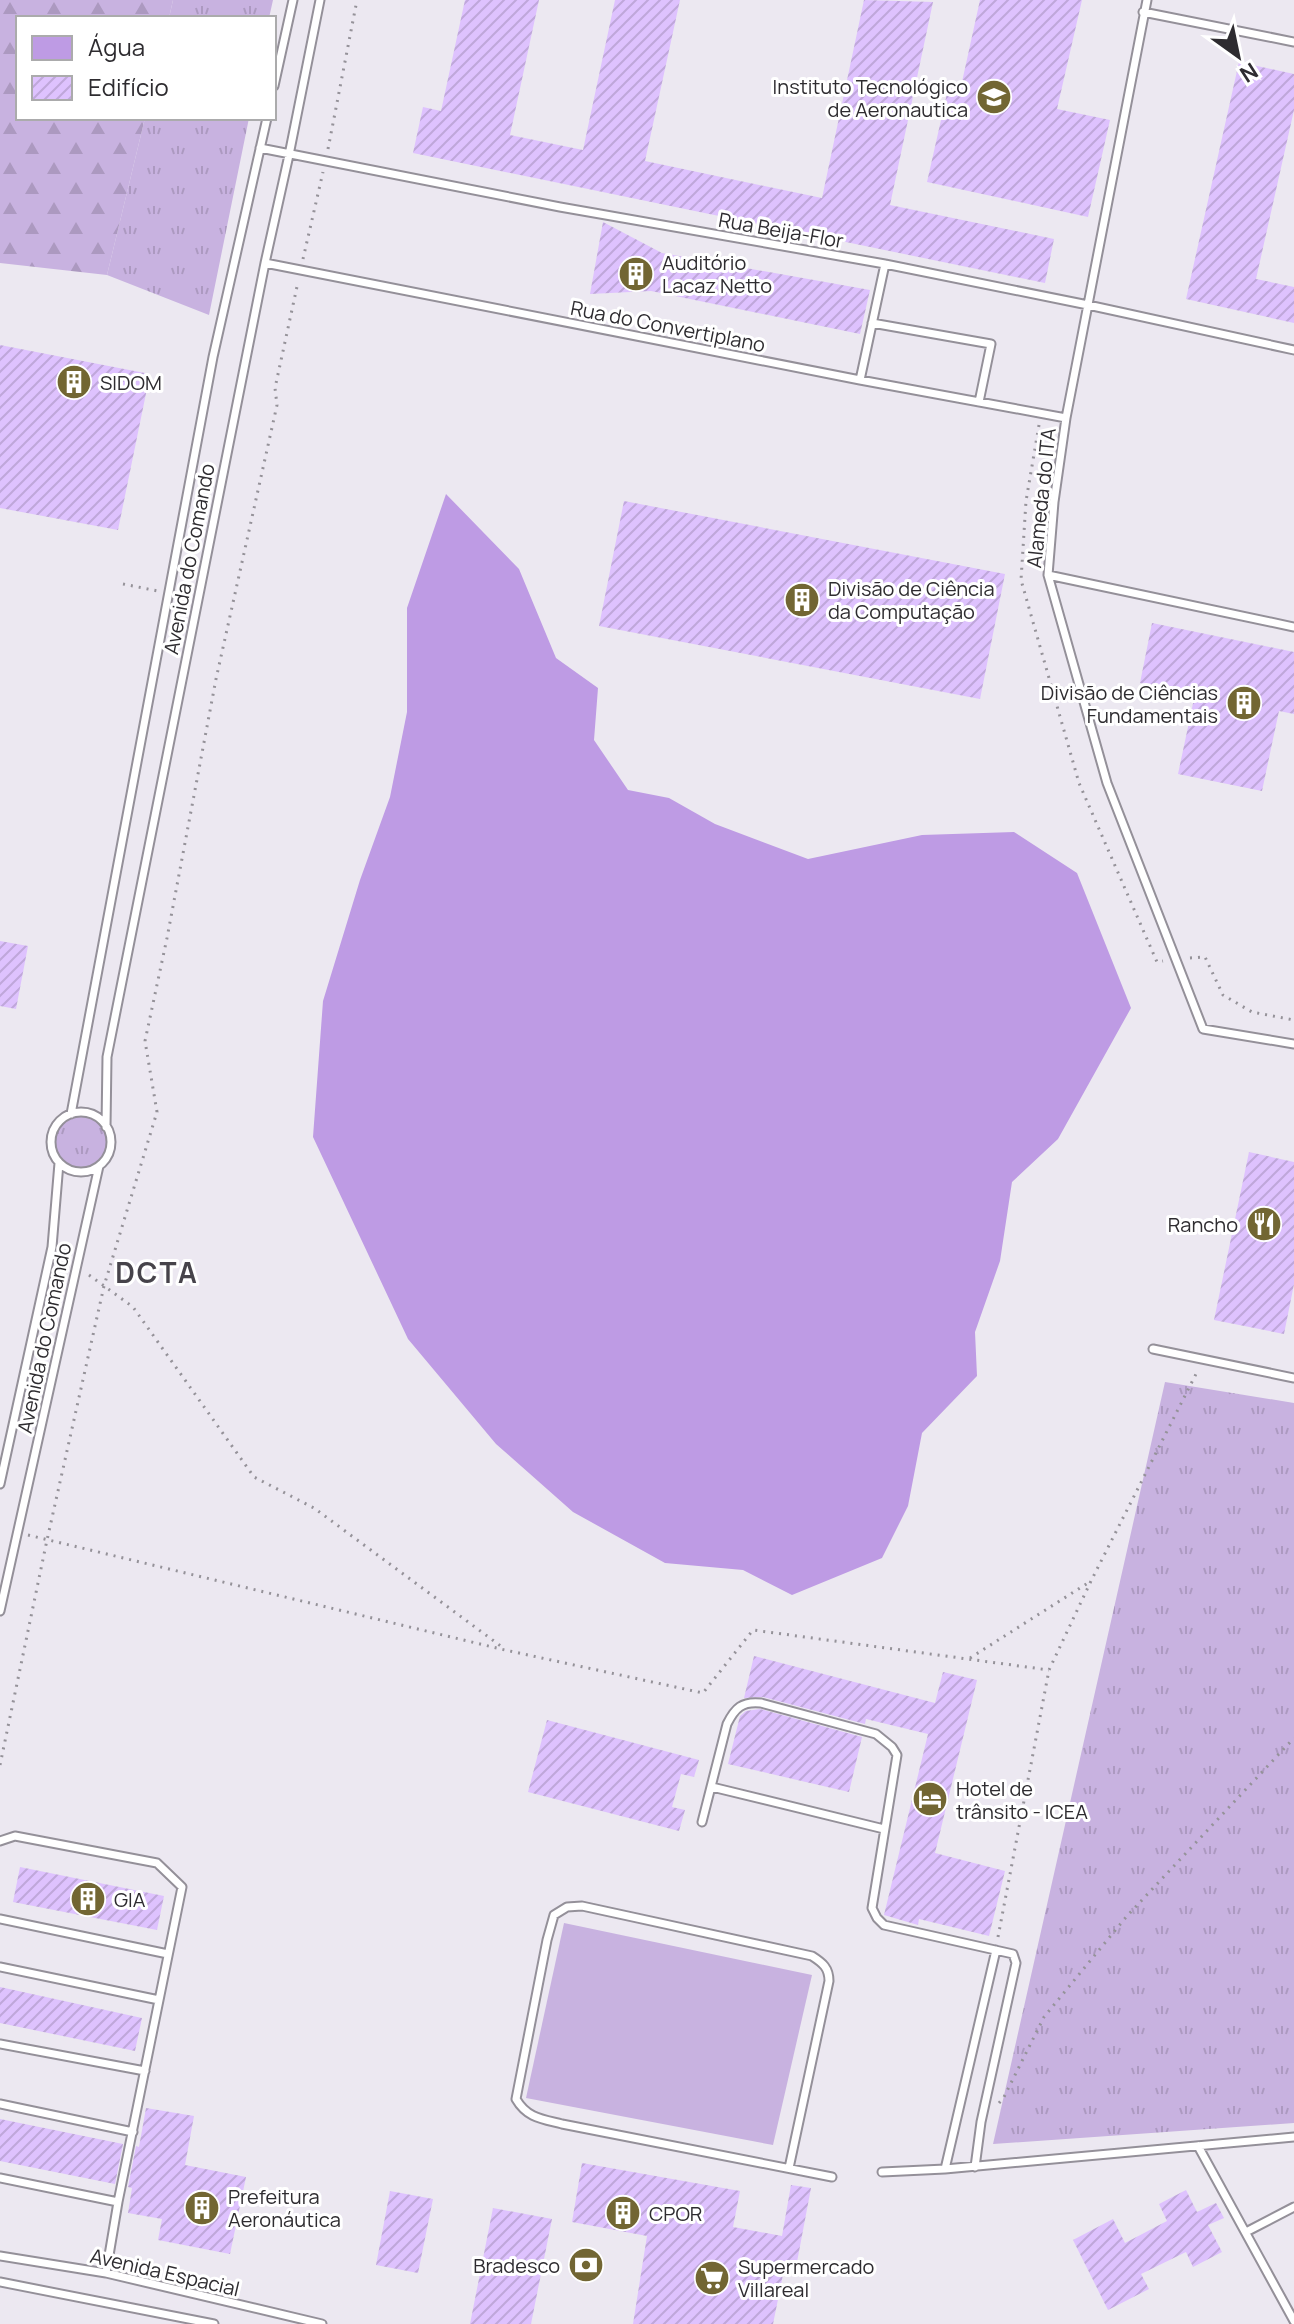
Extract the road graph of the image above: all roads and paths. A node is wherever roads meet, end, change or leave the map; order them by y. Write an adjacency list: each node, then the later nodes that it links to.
1 (293, 0): 7 (lane)
2 (320, 0): 10 (lane, Avenida do Comando)
3 (357, 0): 11 (path)
4 (1147, 0): 5 (lane, Alameda do ITA)
5 (1143, 12): 6 (lane); 15 (lane, Alameda do ITA)
6 (1294, 42)
7 (276, 77)
8 (267, 120): 9 (lane, Avenida do Comando)
9 (260, 148): 10 (lane, Rua Beija-Flor); 23 (lane, Avenida do Comando)
10 (289, 155): 11 (lane, Rua Beija-Flor); 12 (lane, Avenida do Comando)
11 (325, 161): 13 (lane, Rua Beija-Flor); 14 (path)
12 (265, 263): 14 (lane, Rua do Convertiplano); 27 (lane, Avenida do Comando)
13 (885, 264): 15 (lane, Rua Beija-Flor); 16 (lane)
14 (301, 270): 18 (lane, Rua do Convertiplano); 31 (path)
15 (1088, 305): 17 (lane, Rua Beija-Flor); 20 (lane, Alameda do ITA)
16 (872, 323): 18 (lane); 19 (lane)
17 (1294, 350)
18 (860, 380): 19 (lane, Rua do Convertiplano)
19 (979, 402): 20 (lane, Rua do Convertiplano)
20 (1066, 418): 21 (lane, Alameda do ITA)
21 (1048, 575): 24 (lane); 25 (lane, Alameda do ITA)
22 (123, 584): 23 (path)
23 (170, 593): 26 (lane, Avenida do Comando)
24 (1294, 627)
25 (1294, 1044)
26 (71, 1114): 27 (lane); 28 (lane)
27 (106, 1127): 29 (lane)
28 (59, 1163): 29 (lane); 35 (lane, Avenida do Comando)
29 (99, 1166): 30 (lane, Avenida do Comando)
30 (76, 1266): 31 (path); 36 (lane, Avenida do Comando)
31 (104, 1286): 37 (path); 40 (path)
32 (1153, 1349): 33 (lane)
33 (1204, 1358): 34 (lane); 38 (path)
34 (1294, 1378)
35 (0, 1484)
36 (17, 1533): 37 (path); 39 (lane, Avenida do Comando)
37 (47, 1540): 40 (path); 44 (path)
38 (1091, 1581): 41 (path); 42 (path)
39 (0, 1611)
40 (505, 1650): 41 (path)
41 (968, 1659): 42 (path)
42 (1049, 1670): 50 (path)
43 (1294, 1738): 57 (path)
44 (0, 1765)
45 (712, 1787): 46 (lane); 47 (lane); 47 (lane)
46 (702, 1822)
47 (884, 1829): 50 (lane)
48 (0, 1841): 51 (lane)
49 (0, 1919): 51 (lane)
50 (996, 1950): 57 (lane); 63 (lane)
51 (168, 1954): 53 (lane)
52 (0, 1967): 53 (lane)
53 (159, 2000): 55 (lane)
54 (0, 2044): 55 (lane)
55 (145, 2071): 58 (lane)
56 (0, 2104): 58 (lane)
57 (981, 2122): 61 (lane)
58 (133, 2132): 67 (lane)
59 (1294, 2137): 60 (lane)
60 (1198, 2146): 61 (lane); 69 (lane)
61 (975, 2167): 63 (lane)
62 (789, 2168): 62 (lane); 65 (lane)
63 (945, 2169): 64 (lane)
64 (882, 2172)
65 (832, 2177)
66 (0, 2178): 67 (lane)
67 (118, 2202): 71 (lane)
68 (1294, 2207): 69 (lane)
69 (1246, 2232): 73 (lane)
70 (0, 2256): 71 (lane, Avenida Espacial)
71 (106, 2273): 75 (lane, Avenida Espacial)
72 (0, 2282): 74 (lane, Avenida Espacial)
73 (1294, 2321)
74 (214, 2324)
75 (322, 2324)

